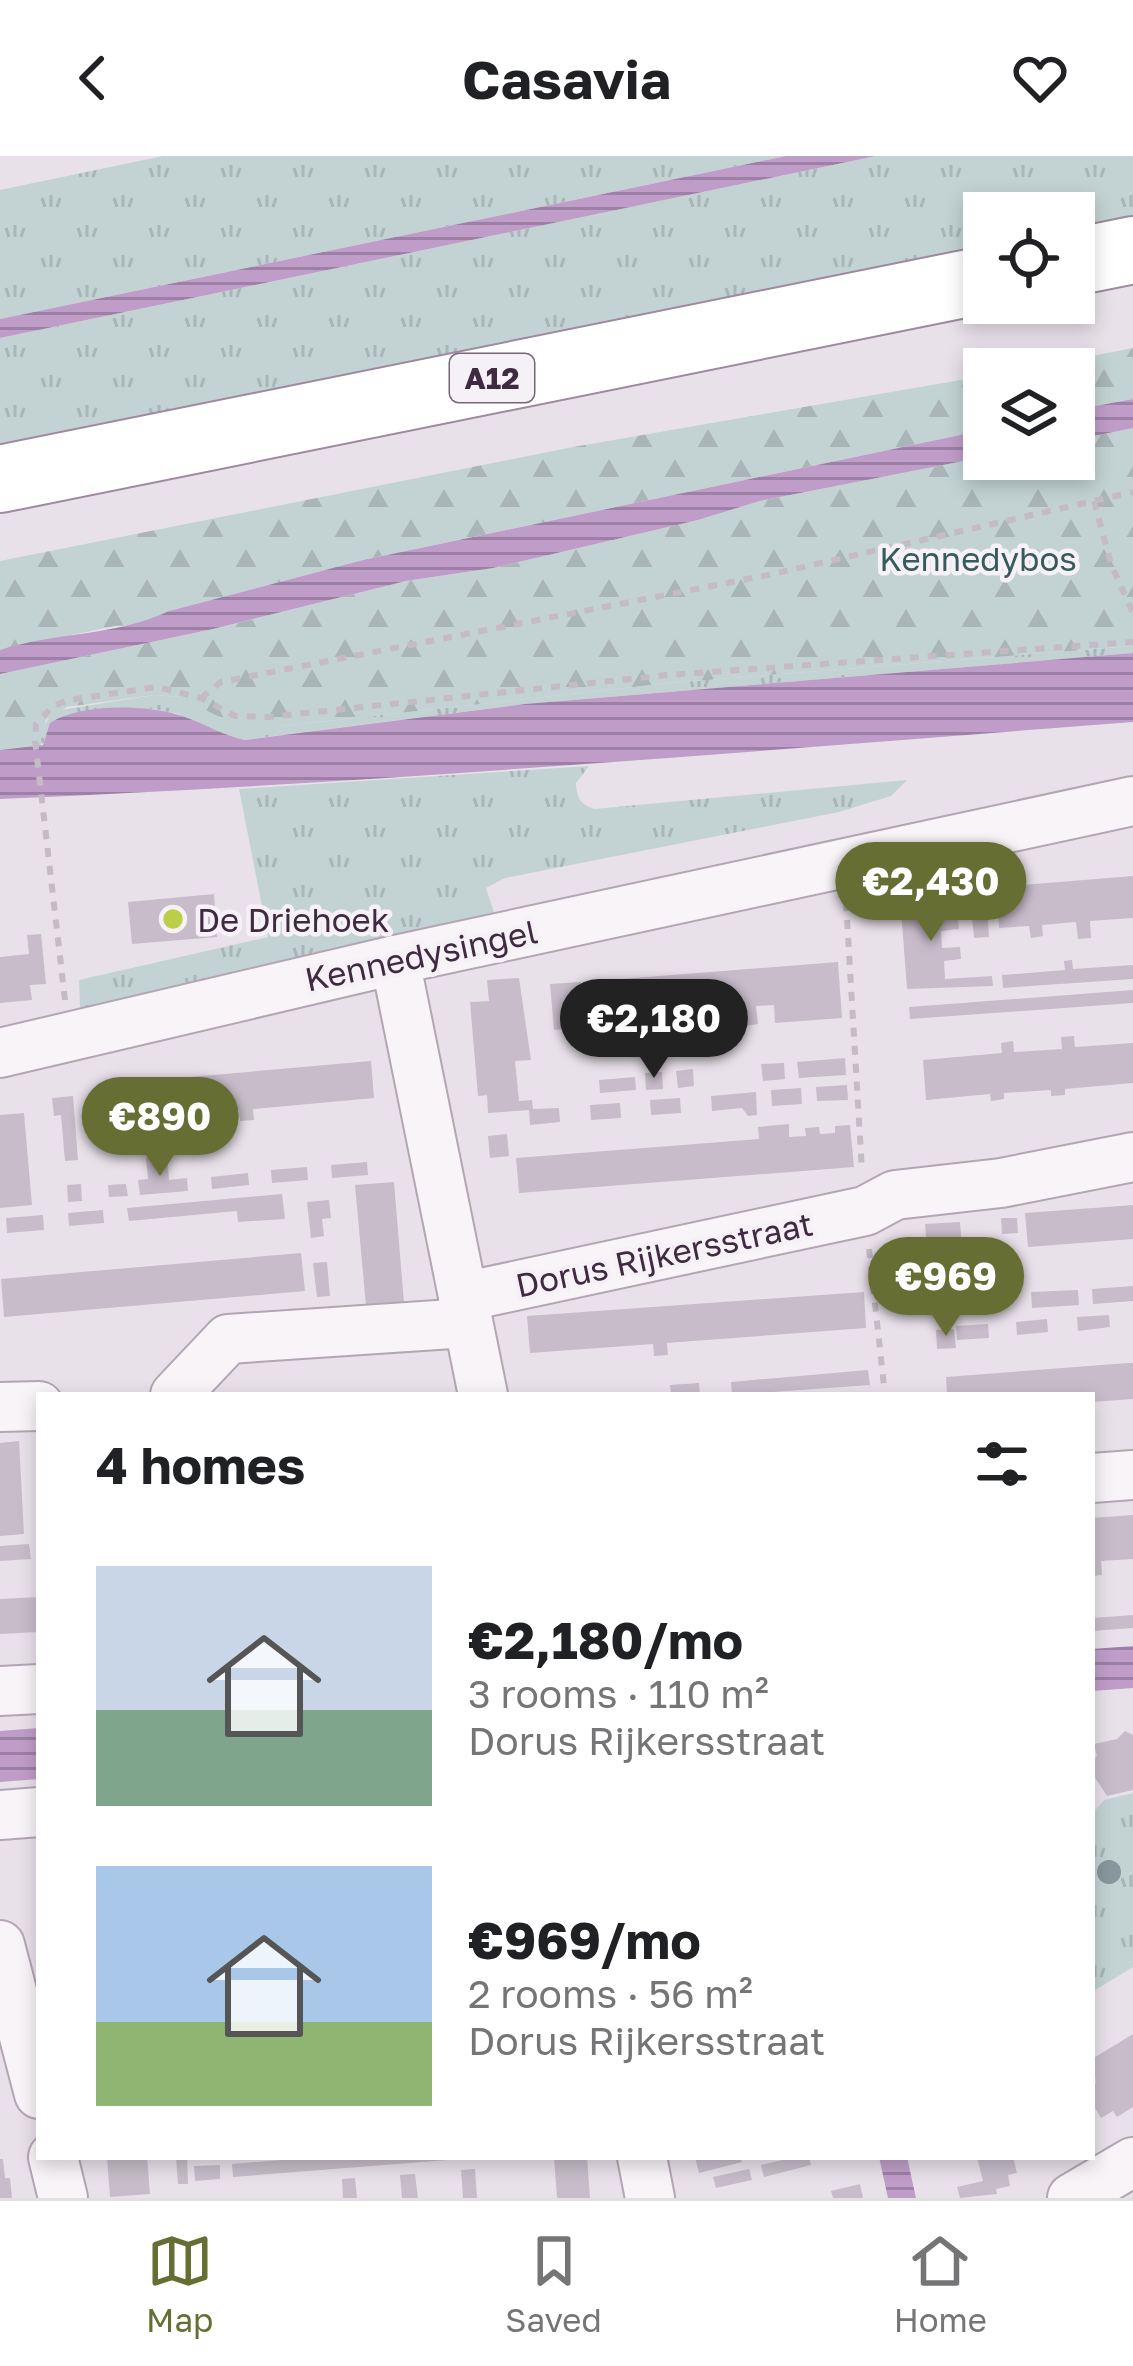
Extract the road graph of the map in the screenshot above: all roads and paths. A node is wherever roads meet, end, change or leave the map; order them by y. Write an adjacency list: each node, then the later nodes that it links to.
1 (1133, 250): 2 (highway)
2 (1095, 258)
3 (963, 284): 4 (highway, A12)
4 (0, 479)
5 (1133, 492): 6 (path)
6 (1094, 501): 7 (path); 9 (path)
7 (1133, 613)
8 (1133, 642): 9 (path)
9 (201, 698): 13 (path)
10 (1133, 801): 11 (street, Kennedysingel)
11 (844, 862): 12 (street, Kennedysingel); 16 (path)
12 (395, 960): 13 (street, Kennedysingel); 17 (street)
13 (67, 1035): 14 (street, Kennedysingel)
14 (0, 1053)
15 (1133, 1157): 16 (street, Dorus Rijkersstraat)
16 (865, 1211): 17 (street, Dorus Rijkersstraat); 20 (path)
17 (465, 1310): 18 (street, Dorus Rijkersstraat); 19 (street)
18 (178, 1392)
19 (482, 1392)
20 (883, 1392)
21 (36, 1406): 22 (street)
22 (0, 1407)
23 (1133, 1475): 24 (street)
24 (1095, 1478)
25 (36, 1689): 26 (street)
26 (0, 1691)
27 (36, 1812): 28 (street)
28 (0, 1815)
29 (0, 1946): 30 (street)
30 (36, 2071)
31 (54, 2160): 35 (street)
32 (643, 2160): 36 (street)
33 (1133, 2162): 34 (street)
34 (1077, 2182)
35 (63, 2198)
36 (650, 2198)

